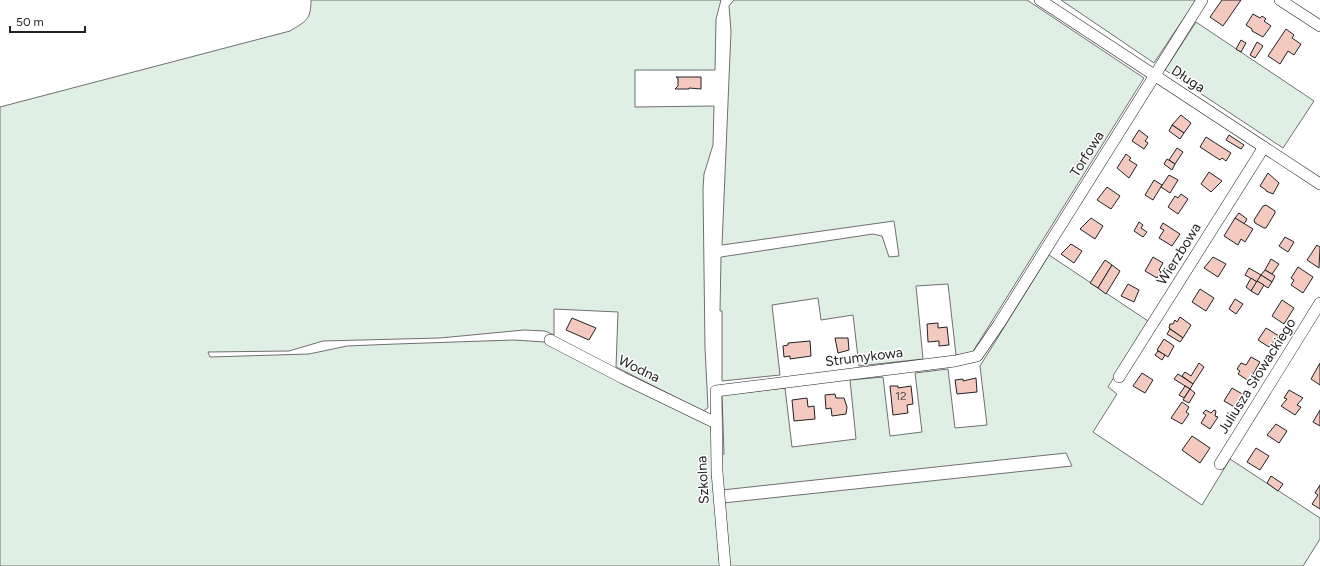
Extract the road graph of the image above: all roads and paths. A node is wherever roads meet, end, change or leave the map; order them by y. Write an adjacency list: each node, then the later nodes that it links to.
1 (1040, 0): 5 (street, Długa)
2 (1202, 0): 5 (street, Torfowa)
3 (1280, 0): 4 (street)
4 (1320, 26)
5 (1154, 75): 6 (street, Długa); 9 (street, Torfowa)
6 (1264, 147): 7 (street, Długa); 11 (street, Wierzbowa)
7 (1320, 184)
8 (1320, 303): 14 (street, Juliusza Słowackiego)
9 (999, 324): 12 (street, Strumykowa)
10 (550, 340): 13 (street, Wodna)
11 (1119, 377)
12 (716, 391): 13 (street, Szkolna)
13 (716, 423): 15 (street, Szkolna)
14 (1220, 464)
15 (724, 566)

